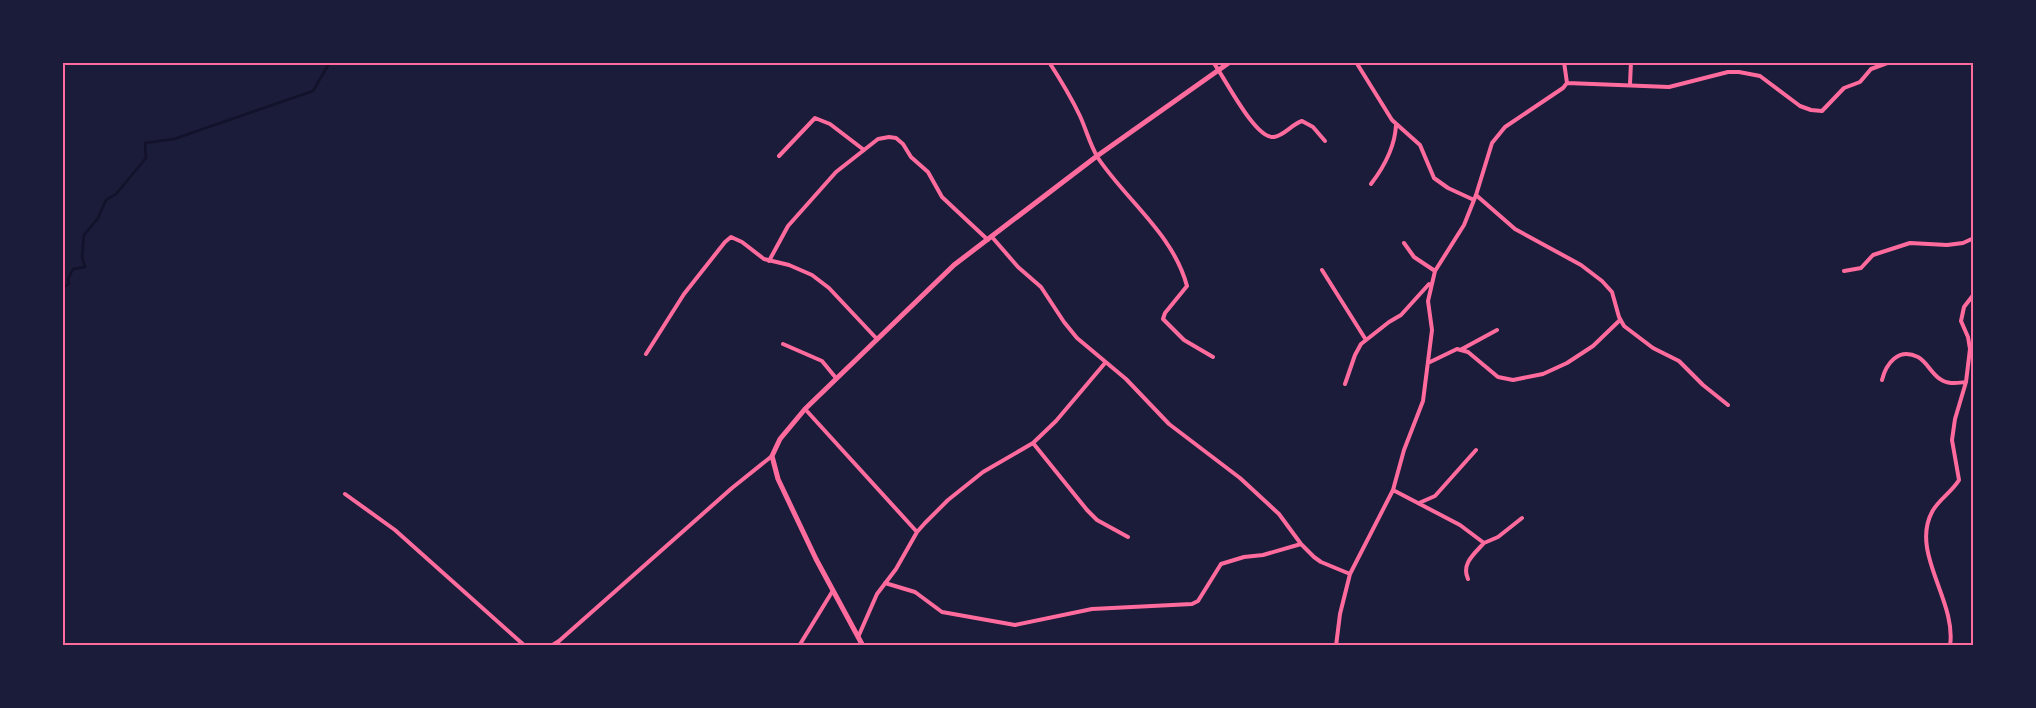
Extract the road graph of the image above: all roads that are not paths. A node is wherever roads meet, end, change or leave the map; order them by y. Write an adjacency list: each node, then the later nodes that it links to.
1 (1049, 62): 15 (street)
2 (1212, 62): 8 (street)
3 (1230, 62): 8 (street)
4 (1356, 62): 11 (street)
5 (1564, 62): 9 (street)
6 (1630, 62): 10 (street)
7 (1890, 62): 10 (street)
8 (1220, 71): 12 (street); 15 (street)
9 (1567, 83): 10 (street); 17 (street)
10 (1630, 84)
11 (1396, 125): 16 (street); 18 (street)
12 (1325, 141)
13 (864, 150): 14 (street); 19 (street); 22 (street)
14 (779, 156)
15 (1097, 156): 19 (street); 35 (street)
16 (1371, 184)
17 (1476, 195): 18 (street); 28 (street)
18 (1474, 200): 24 (street)
19 (990, 238): 30 (street); 36 (street)
20 (1974, 238): 25 (street)
21 (1404, 243): 24 (street)
22 (769, 261): 30 (street); 34 (street)
23 (1322, 270): 31 (street)
24 (1435, 271): 26 (street)
25 (1844, 271)
26 (1431, 282): 31 (street); 37 (street)
27 (1974, 294): 40 (street)
28 (1620, 320): 33 (street); 42 (street)
29 (1497, 330): 33 (street)
30 (876, 338): 38 (street)
31 (1366, 340): 41 (street)
32 (784, 344): 38 (street)
33 (1462, 349): 37 (street)
34 (646, 354)
35 (1213, 357)
36 (1105, 363): 44 (street); 54 (street)
37 (1428, 363): 47 (street)
38 (836, 378): 43 (street)
39 (1882, 380): 40 (street)
40 (1966, 382): 65 (street)
41 (1345, 384)
42 (1728, 405)
43 (805, 409): 46 (street); 51 (street)
44 (1033, 443): 51 (street); 52 (street)
45 (1476, 450): 49 (street)
46 (772, 456): 58 (street); 61 (street)
47 (1393, 490): 49 (street); 55 (street)
48 (345, 494): 60 (street)
49 (1419, 504): 53 (street)
50 (1522, 518): 53 (street)
51 (917, 532): 57 (street)
52 (1128, 537)
53 (1484, 542): 56 (street)
54 (1301, 544): 55 (street); 57 (street)
55 (1350, 574): 64 (street)
56 (1468, 580)
57 (885, 583): 59 (street)
58 (832, 592): 59 (street); 62 (street)
59 (859, 635): 63 (street)
60 (525, 646)
61 (551, 646)
62 (799, 646)
63 (863, 646)
64 (1336, 646)
65 (1950, 646)

